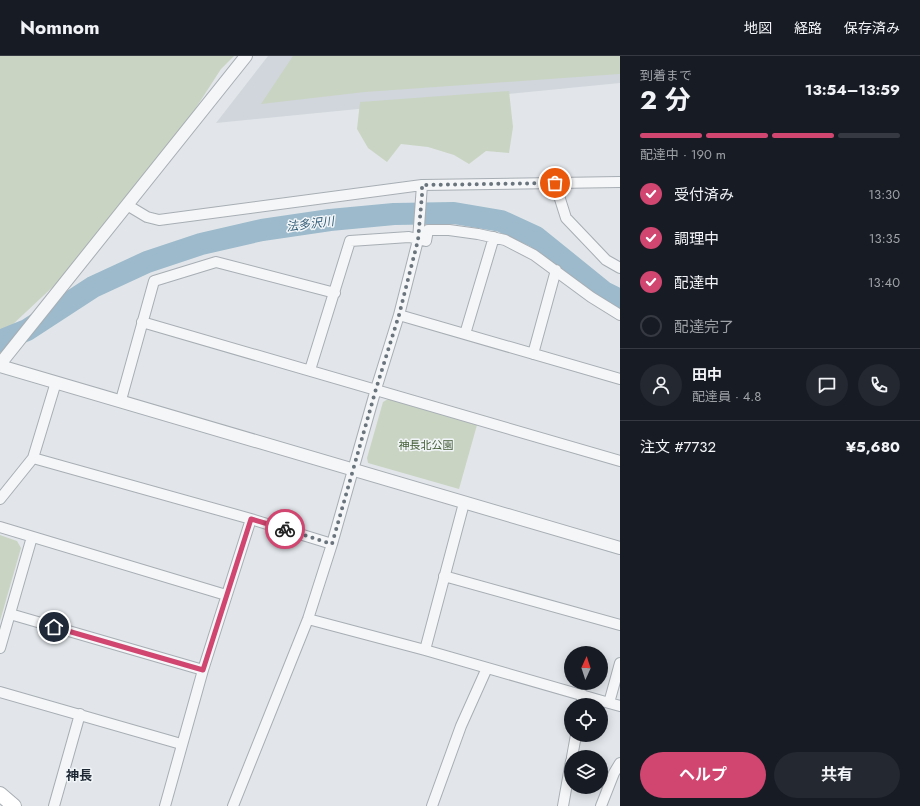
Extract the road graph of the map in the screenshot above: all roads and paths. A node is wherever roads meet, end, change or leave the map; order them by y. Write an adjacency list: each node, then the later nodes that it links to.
1 (246, 56): 5 (street)
2 (620, 182): 3 (street)
3 (555, 183): 4 (street); 8 (street)
4 (422, 190): 5 (street); 7 (street)
5 (127, 205): 16 (street)
6 (494, 237): 7 (street); 9 (street); 14 (street)
7 (418, 240): 10 (street); 11 (street)
8 (620, 268)
9 (556, 270): 12 (street); 15 (street)
10 (334, 293): 13 (street); 17 (street)
11 (399, 315): 14 (street); 20 (street)
12 (620, 315)
13 (142, 322): 17 (street); 21 (street)
14 (465, 334): 15 (street)
15 (533, 354): 18 (street)
16 (0, 365): 19 (street)
17 (310, 370): 20 (street)
18 (620, 379)
19 (56, 382): 21 (street); 22 (street)
20 (376, 389): 23 (street); 24 (street)
21 (121, 400): 24 (street)
22 (33, 458): 25 (street); 27 (street)
23 (620, 461)
24 (353, 469): 26 (street); 30 (street)
25 (0, 499)
26 (464, 503): 31 (street); 32 (street)
27 (251, 519): 30 (street); 33 (street)
28 (0, 527): 29 (street)
29 (32, 538): 33 (street); 34 (street)
30 (332, 544): 35 (street)
31 (620, 548)
32 (444, 576): 36 (street); 38 (street)
33 (226, 595): 41 (street)
34 (10, 614): 37 (street); 41 (street)
35 (308, 619): 38 (street); 54 (street)
36 (620, 625)
37 (0, 648)
38 (425, 650): 40 (street)
39 (620, 663): 44 (street)
40 (487, 668): 43 (street); 55 (street)
41 (203, 670): 47 (street)
42 (0, 692): 46 (street)
43 (576, 698)
44 (610, 702): 45 (street)
45 (620, 706)
46 (80, 714): 47 (street); 52 (street)
47 (181, 744): 53 (street)
48 (620, 763): 57 (street)
49 (0, 794): 51 (main road)
50 (565, 794): 56 (street)
51 (14, 806)
52 (54, 806)
53 (164, 806)
54 (233, 806)
55 (432, 806)
56 (563, 806)
57 (601, 806)

